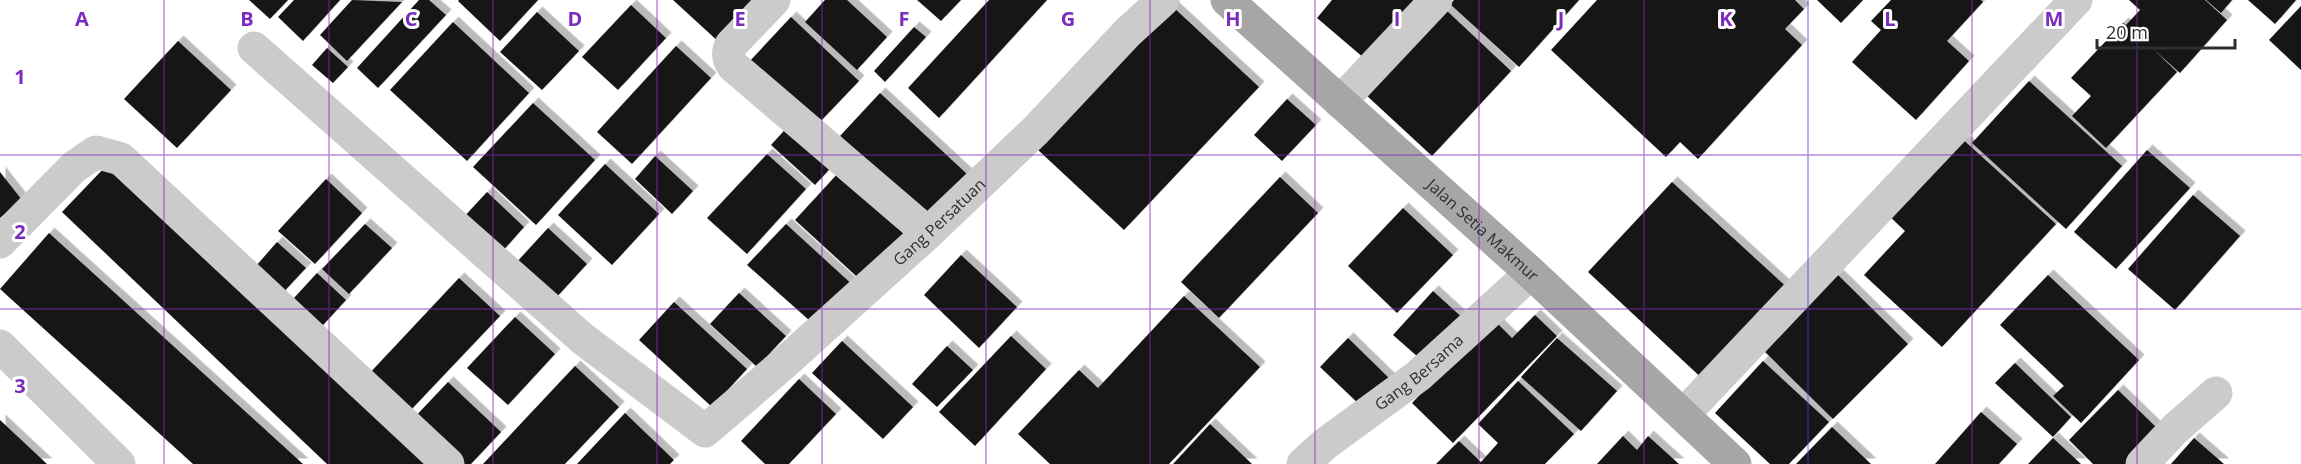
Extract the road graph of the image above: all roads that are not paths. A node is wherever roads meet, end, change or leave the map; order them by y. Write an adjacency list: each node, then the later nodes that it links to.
1 (774, 0): 8 (street)
2 (1163, 0): 8 (street, Gang Persatuan)
3 (1227, 0): 7 (main road, Jalan Setia Makmur)
4 (1436, 0): 7 (street)
5 (2076, 0): 13 (street)
6 (254, 48): 8 (street, Gang Persatuan)
7 (1340, 102): 10 (main road, Jalan Setia Makmur)
8 (928, 233)
9 (0, 242): 15 (street)
10 (1531, 273): 13 (main road, Jalan Setia Makmur); 16 (street, Gang Bersama)
11 (0, 346): 14 (street)
12 (2216, 393): 18 (street)
13 (1683, 416): 17 (main road, Jalan Setia Makmur)
14 (119, 464)
15 (448, 464)
16 (1303, 464)
17 (1735, 464)
18 (2142, 464)

